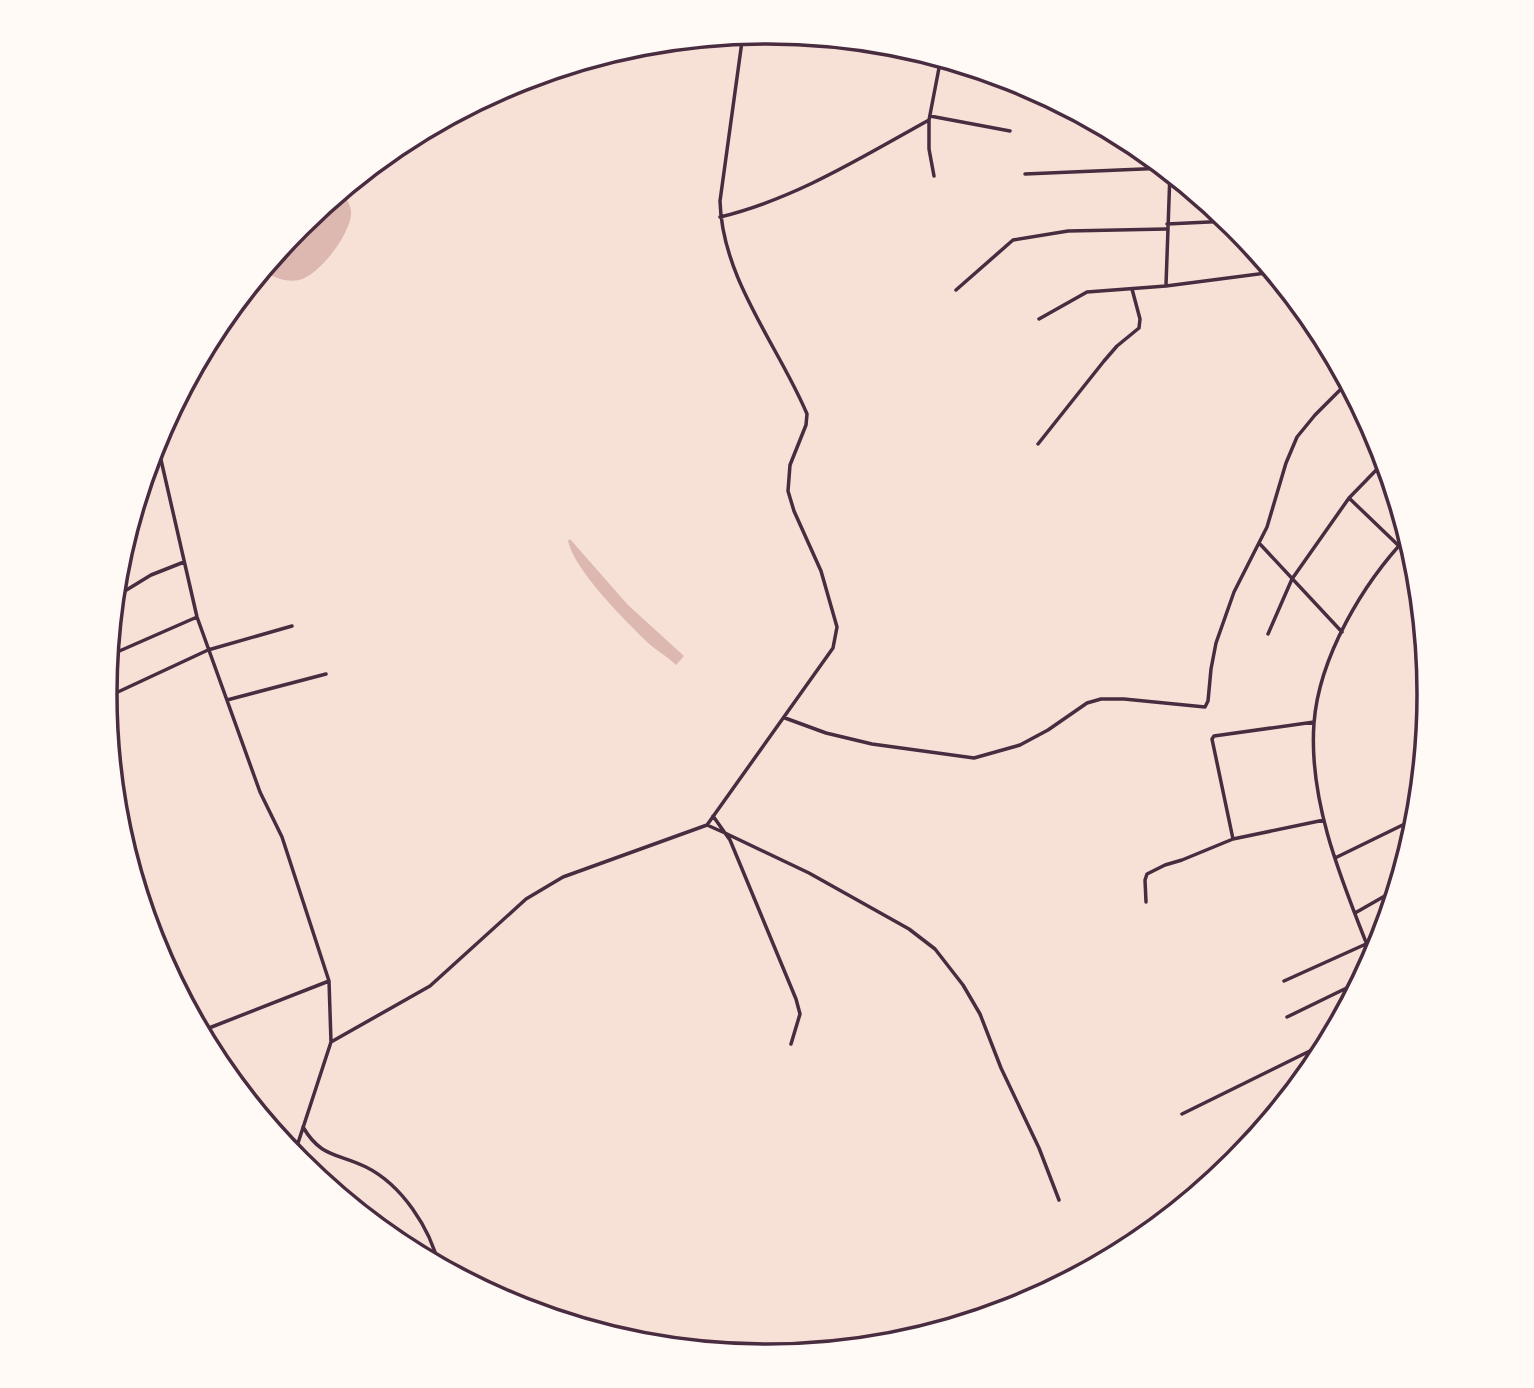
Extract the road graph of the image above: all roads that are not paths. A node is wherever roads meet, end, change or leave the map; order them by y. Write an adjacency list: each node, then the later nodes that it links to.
1 (742, 45): 9 (street)
2 (939, 67): 3 (street)
3 (930, 118): 4 (street); 7 (street); 9 (street)
4 (1010, 131)
5 (1150, 169): 6 (street)
6 (1026, 174)
7 (934, 176)
8 (1169, 183): 11 (street)
9 (720, 217): 37 (street)
10 (1215, 222): 11 (street)
11 (1167, 227): 13 (street); 15 (street)
12 (1263, 273): 13 (street)
13 (1166, 286): 14 (street)
14 (1132, 289): 16 (street); 18 (street)
15 (956, 290)
16 (1039, 318)
17 (1341, 389): 22 (street)
18 (1038, 444)
19 (161, 459): 25 (street)
20 (1377, 469): 21 (street)
21 (1349, 498): 23 (street); 26 (street)
22 (1259, 543): 26 (street); 37 (street)
23 (1399, 543)
24 (1400, 544): 30 (street)
25 (184, 562): 27 (street); 28 (street)
26 (1292, 579): 30 (street); 31 (street)
27 (125, 590)
28 (197, 617): 32 (street); 33 (street)
29 (292, 626): 32 (street)
30 (1342, 632): 38 (street)
31 (1268, 634)
32 (208, 650): 35 (street); 36 (street)
33 (118, 652)
34 (326, 674): 36 (street)
35 (117, 692)
36 (227, 700): 50 (street)
37 (785, 718): 39 (street)
38 (1314, 722): 40 (street); 44 (street)
39 (713, 816): 42 (street); 43 (street)
40 (1324, 820): 44 (street); 45 (street)
41 (1404, 824): 45 (street)
42 (707, 825): 43 (street); 55 (street)
43 (725, 833): 56 (street); 61 (street)
44 (1233, 839): 47 (street)
45 (1335, 858): 48 (street)
46 (1385, 896): 48 (street)
47 (1146, 902)
48 (1355, 913): 49 (street)
49 (1366, 944): 51 (street)
50 (329, 981): 54 (street); 55 (street)
51 (1284, 981)
52 (1347, 988): 53 (street)
53 (1287, 1017)
54 (209, 1028)
55 (331, 1042): 59 (street)
56 (791, 1044)
57 (1311, 1051): 58 (street)
58 (1182, 1114)
59 (303, 1127): 60 (street); 62 (street)
60 (298, 1143)
61 (1059, 1200)
62 (433, 1252)

